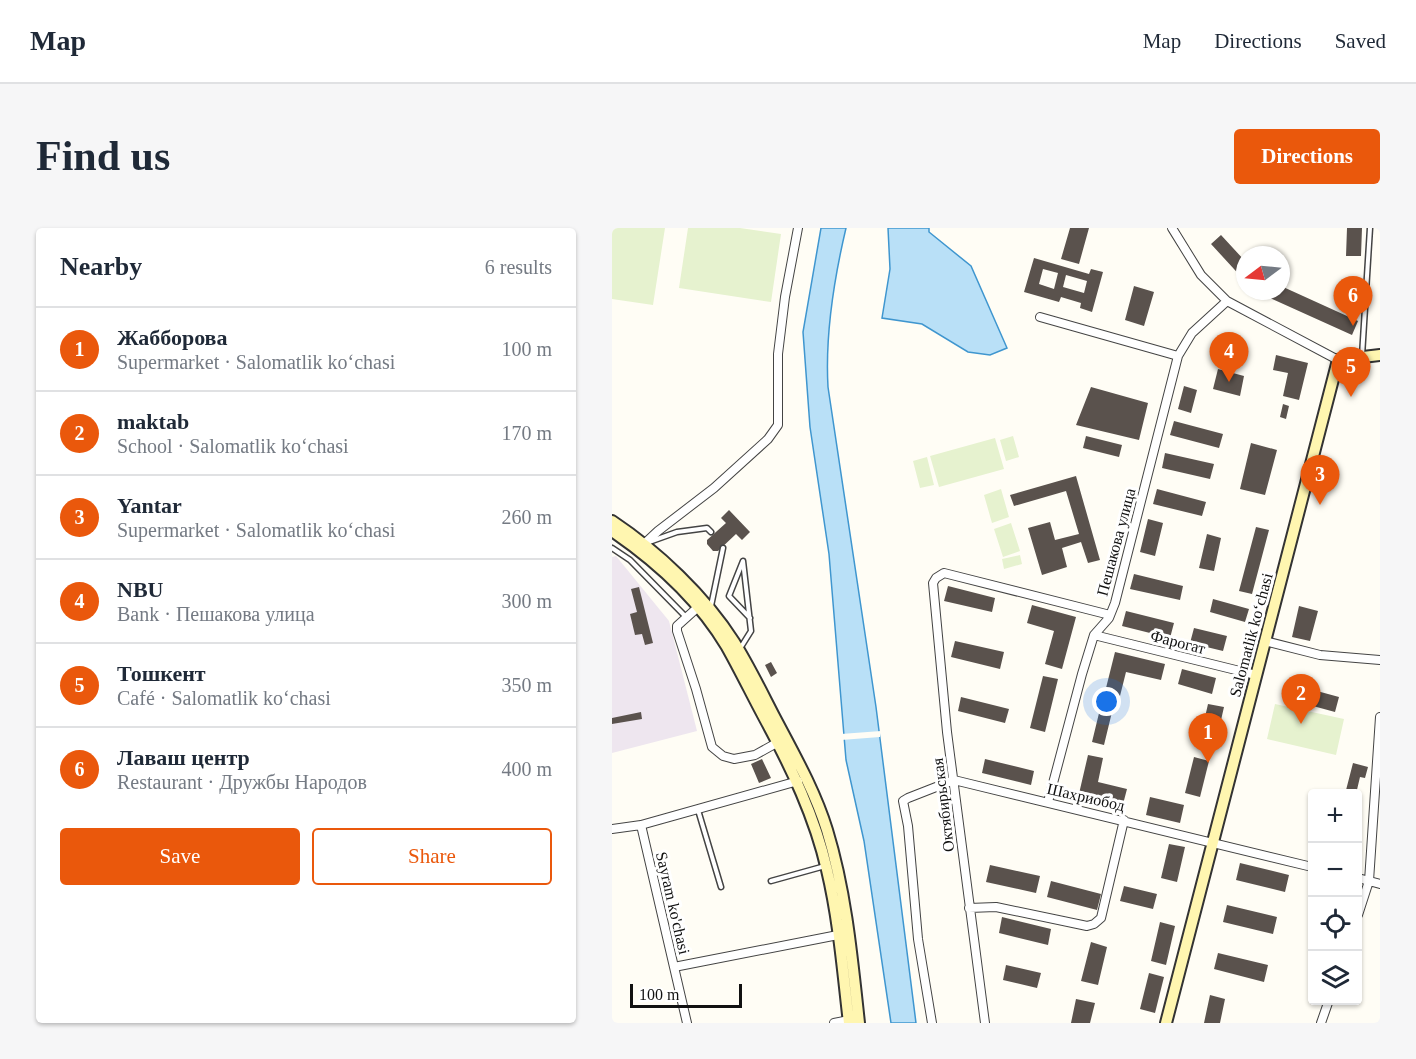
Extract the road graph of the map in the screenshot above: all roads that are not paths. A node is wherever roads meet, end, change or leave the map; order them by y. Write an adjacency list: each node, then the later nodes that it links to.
1 (798, 228): 13 (street)
2 (1172, 228): 4 (street)
3 (1370, 228): 8 (lane)
4 (1227, 301): 7 (street, Пешакова улица); 9 (street)
5 (1040, 317): 7 (street)
6 (1380, 355): 8 (main road)
7 (1178, 356): 17 (street, Пешакова улица)
8 (1362, 357): 9 (main road)
9 (1338, 360): 21 (main road, Salomatlik ko‘chasi)
10 (612, 520): 13 (main road)
11 (612, 531): 13 (main road)
12 (711, 532): 13 (lane)
13 (642, 547): 16 (main road)
14 (612, 548): 18 (lane)
15 (723, 548): 16 (lane)
16 (704, 612): 18 (street); 22 (main road); 26 (main road)
17 (1110, 615): 20 (street, Пешакова улица); 28 (street, Октябирьская)
18 (687, 617): 26 (street)
19 (750, 618): 19 (lane); 22 (lane)
20 (1095, 635): 24 (street, Фарогат); 29 (street, Пешакова улица)
21 (1265, 640): 23 (street); 24 (main road, Salomatlik ko‘chasi)
22 (739, 650): 26 (main road)
23 (1380, 660)
24 (1256, 675): 34 (main road, Salomatlik ko‘chasi)
25 (1380, 717): 39 (street)
26 (782, 740): 27 (main road)
27 (801, 780): 30 (street); 35 (main road); 44 (main road)
28 (954, 780): 29 (street, Шахриобод); 43 (street, Октябирьская); 50 (street)
29 (1048, 802): 31 (street, Шахриобод)
30 (698, 809): 32 (street); 41 (lane)
31 (1124, 820): 34 (street, Шахриобод); 43 (street)
32 (641, 825): 33 (street); 45 (street, Sayram ko'chasi)
33 (612, 829)
34 (1212, 842): 36 (street, Шахриобод); 52 (main road, Salomatlik ko‘chasi)
35 (826, 866): 38 (lane); 44 (main road)
36 (1308, 866)
37 (1362, 879): 39 (street)
38 (771, 881)
39 (1369, 881): 40 (street); 42 (street)
40 (1380, 884)
41 (721, 887)
42 (1362, 903)
43 (969, 908): 51 (street, Октябирьская)
44 (843, 934): 45 (street); 47 (main road)
45 (674, 968): 48 (street, Sayram ko'chasi)
46 (1327, 1005): 53 (street)
47 (852, 1022): 49 (street)
48 (687, 1023)
49 (834, 1023)
50 (932, 1023)
51 (985, 1023)
52 (1166, 1023)
53 (1321, 1023)

